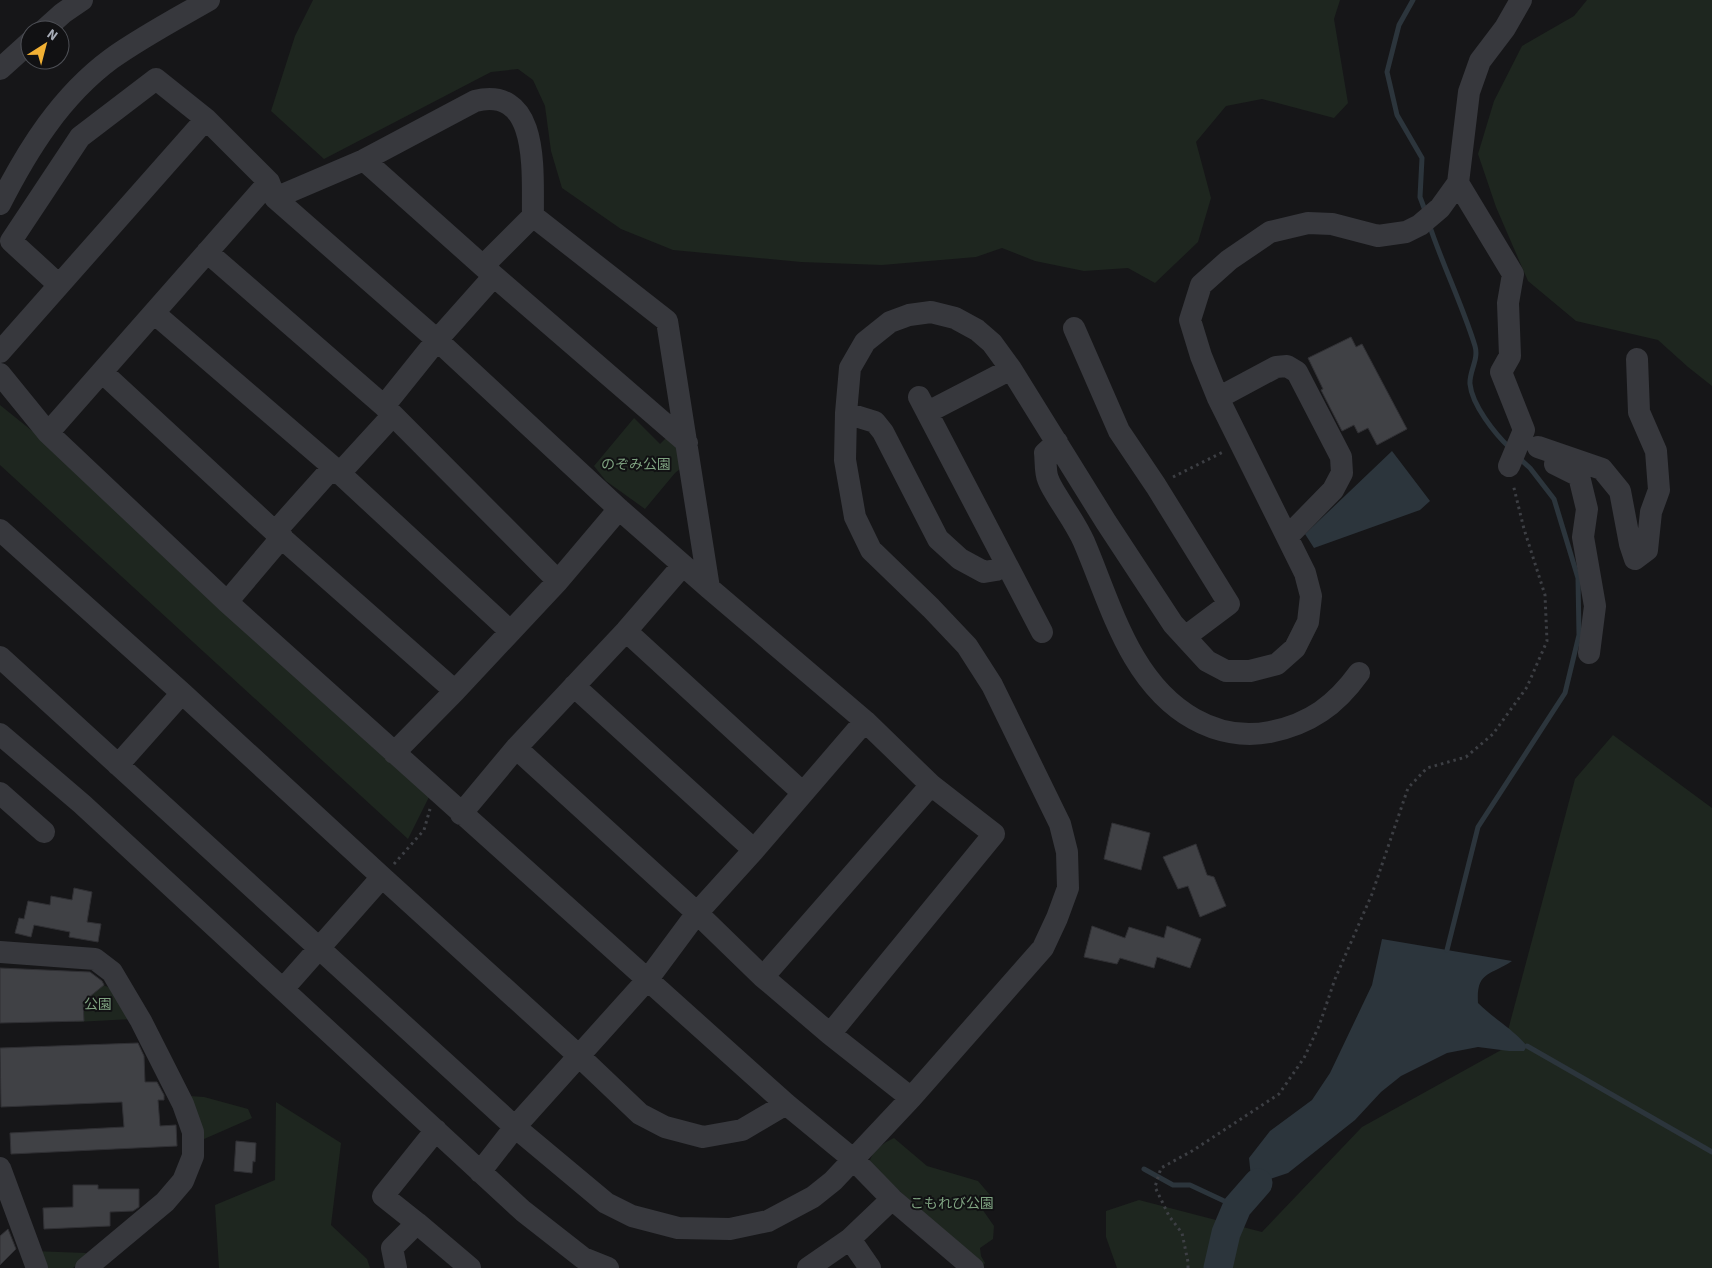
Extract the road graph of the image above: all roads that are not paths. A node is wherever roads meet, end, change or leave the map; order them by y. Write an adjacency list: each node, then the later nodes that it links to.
1 (82, 0): 4 (street)
2 (209, 0): 10 (street)
3 (1521, 0): 11 (street)
4 (56, 6): 5 (street)
5 (49, 20)
6 (20, 51): 7 (street)
7 (0, 69)
8 (206, 119): 12 (street); 17 (street); 17 (street)
9 (364, 160): 12 (street); 14 (street); 16 (street)
10 (7, 171): 13 (street)
11 (1458, 183): 26 (street); 30 (street)
12 (272, 190): 15 (street); 20 (street)
13 (0, 204)
14 (533, 216): 16 (street); 32 (street)
15 (207, 252): 18 (street); 27 (street)
16 (489, 271): 20 (street); 32 (street)
17 (59, 285): 21 (street)
18 (154, 313): 24 (street); 34 (street)
19 (1074, 328): 47 (street)
20 (437, 340): 27 (street); 35 (street)
21 (0, 352)
22 (1637, 359): 30 (street)
23 (1011, 369): 28 (street); 31 (street); 39 (street)
24 (103, 372): 29 (street); 37 (street)
25 (0, 374): 29 (street)
26 (1218, 398): 38 (street); 38 (street)
27 (389, 411): 34 (street); 41 (street)
28 (846, 413): 39 (street); 74 (street)
29 (48, 433): 43 (street)
30 (1527, 440): 33 (street); 48 (street)
31 (1057, 442): 47 (street); 50 (street)
32 (687, 443): 42 (street)
33 (1510, 465)
34 (336, 470): 37 (street); 44 (street)
35 (619, 509): 40 (street); 41 (street)
36 (0, 530): 53 (street)
37 (279, 535): 43 (street); 52 (street)
38 (1287, 537): 47 (street)
39 (1006, 564): 46 (street)
40 (683, 565): 42 (street); 45 (street)
41 (558, 581): 44 (street)
42 (708, 588): 54 (street)
43 (227, 602): 57 (street)
44 (510, 631): 52 (street)
45 (626, 631): 51 (street); 61 (street)
46 (1042, 632)
47 (1186, 637)
48 (1589, 653)
49 (0, 657): 58 (street)
50 (1360, 673)
51 (574, 686): 56 (street); 64 (street)
52 (455, 691): 57 (street)
53 (182, 693): 58 (street); 65 (street)
54 (865, 720): 59 (street); 61 (street)
55 (0, 734): 71 (street)
56 (516, 748): 62 (street); 66 (street)
57 (394, 753): 62 (street)
58 (118, 765): 67 (street)
59 (931, 785): 69 (street); 72 (street)
60 (0, 793): 63 (street)
61 (803, 793): 64 (street)
62 (461, 814): 70 (street)
63 (44, 832)
64 (754, 850): 66 (street)
65 (382, 878): 67 (street); 73 (street)
66 (697, 913): 69 (street); 70 (street)
67 (318, 948): 71 (street); 76 (street)
68 (0, 952): 87 (street)
69 (763, 977): 72 (street)
70 (648, 979): 73 (street); 75 (street)
71 (283, 989): 77 (street)
72 (830, 1034): 74 (street)
73 (579, 1056): 75 (street); 76 (street)
74 (911, 1098): 78 (street)
75 (786, 1104): 78 (street)
76 (515, 1127): 78 (street); 80 (street)
77 (436, 1130): 80 (street); 83 (street)
78 (854, 1160): 81 (street)
79 (0, 1168): 82 (street)
80 (480, 1172): 85 (street)
81 (892, 1199): 84 (street); 93 (street)
82 (8, 1215): 86 (street)
83 (416, 1223): 88 (street); 89 (street)
84 (850, 1238): 91 (street); 92 (street)
85 (580, 1263): 90 (street)
86 (37, 1268)
87 (86, 1268)
88 (396, 1268)
89 (470, 1268)
90 (608, 1268)
91 (808, 1268)
92 (870, 1268)
93 (973, 1268)

